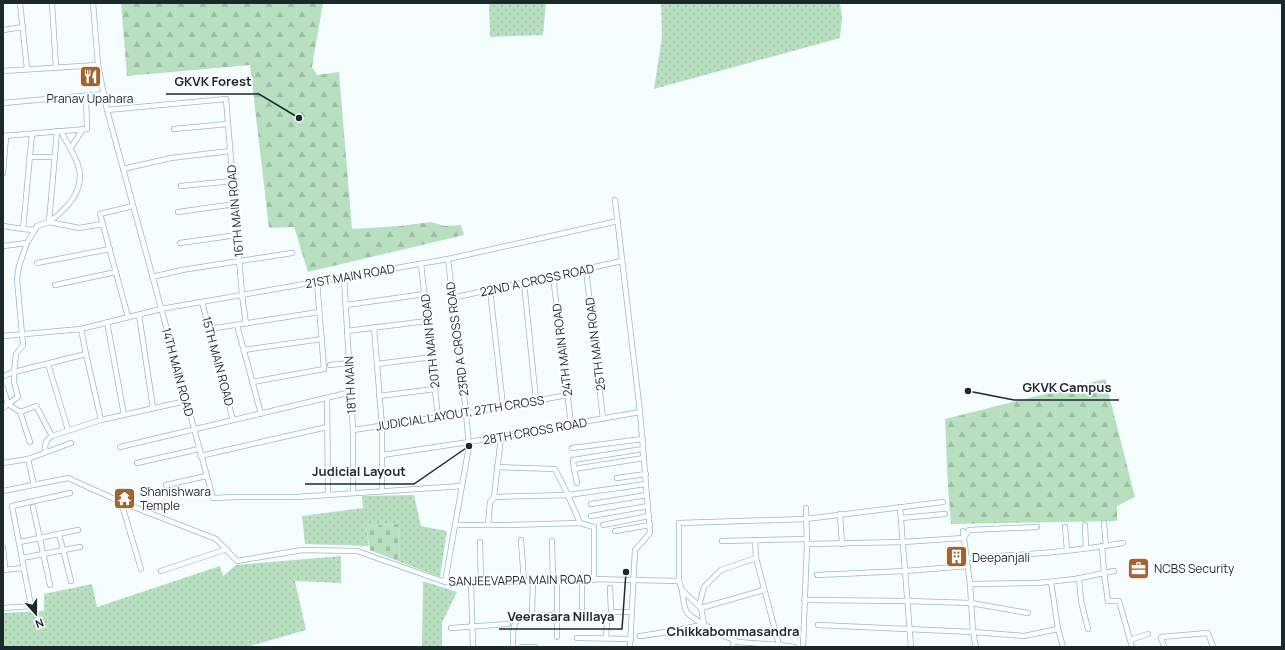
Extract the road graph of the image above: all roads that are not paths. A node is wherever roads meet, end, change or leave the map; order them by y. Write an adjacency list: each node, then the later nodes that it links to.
1 (20, 3): 4 (street)
2 (52, 3): 7 (street)
3 (93, 3): 6 (street, 14TH MAIN ROAD)
4 (23, 27): 5 (street); 8 (street)
5 (3, 30)
6 (98, 65): 7 (street); 10 (street, 14TH MAIN ROAD)
7 (56, 68): 8 (street)
8 (26, 69): 9 (street)
9 (3, 71)
10 (104, 94): 11 (street); 13 (street, 14TH MAIN ROAD)
11 (86, 96): 12 (street); 15 (street)
12 (3, 103)
13 (107, 110): 14 (street, 16TH MAIN ROAD); 24 (street, 14TH MAIN ROAD)
14 (228, 124): 16 (street); 21 (street, 16TH MAIN ROAD)
15 (83, 129): 17 (street); 20 (street)
16 (174, 129)
17 (59, 131): 18 (street); 20 (street); 23 (street)
18 (32, 134): 19 (street); 22 (street)
19 (5, 136): 25 (street)
20 (70, 149): 33 (street)
21 (230, 151): 24 (street); 26 (street, 16TH MAIN ROAD)
22 (29, 157): 23 (street); 36 (street)
23 (55, 157): 33 (street)
24 (123, 169): 30 (street, 14TH MAIN ROAD)
25 (3, 172)
26 (233, 181): 27 (street); 29 (street, 16TH MAIN ROAD)
27 (180, 186)
28 (615, 200): 32 (street)
29 (234, 204): 31 (street); 38 (street, 16TH MAIN ROAD)
30 (133, 206): 34 (street); 52 (street, 14TH MAIN ROAD)
31 (178, 212)
32 (618, 221): 44 (street, 21ST MAIN ROAD); 46 (street)
33 (49, 222): 34 (street); 37 (street)
34 (103, 224): 42 (street)
35 (3, 226): 36 (street)
36 (22, 229): 37 (street)
37 (35, 230): 39 (street)
38 (237, 235): 40 (street); 45 (street, 16TH MAIN ROAD)
39 (27, 243): 41 (street); 75 (street)
40 (180, 243)
41 (3, 246)
42 (110, 249): 47 (street); 50 (street)
43 (292, 253): 45 (street)
44 (448, 259): 48 (street, 21ST MAIN ROAD); 60 (street, 23RD A CROSS ROAD)
45 (239, 261): 52 (street); 59 (street, 16TH MAIN ROAD)
46 (622, 261): 49 (street, 22ND A CROSS ROAD); 101 (street)
47 (37, 263)
48 (421, 264): 53 (street, 21ST MAIN ROAD); 58 (street, 20TH MAIN ROAD)
49 (586, 269): 51 (street, 22ND A CROSS ROAD); 106 (street, 25TH MAIN ROAD)
50 (116, 272): 56 (street); 66 (street)
51 (553, 276): 55 (street, 22ND A CROSS ROAD); 91 (street, 24TH MAIN ROAD)
52 (152, 277): 63 (street, 14TH MAIN ROAD)
53 (344, 277): 54 (street, 21ST MAIN ROAD); 62 (street, 18TH MAIN)
54 (317, 282): 59 (street, 21ST MAIN ROAD); 64 (street)
55 (524, 283): 57 (street, 22ND A CROSS ROAD); 94 (street)
56 (55, 285)
57 (490, 290): 60 (street, 22ND A CROSS ROAD); 97 (street)
58 (425, 294): 62 (street); 67 (street, 20TH MAIN ROAD)
59 (242, 295): 61 (street, 21ST MAIN ROAD); 69 (street, 16TH MAIN ROAD)
60 (452, 298): 102 (street, 23RD A CROSS ROAD)
61 (202, 302): 63 (street, 21ST MAIN ROAD); 73 (street, 15TH MAIN ROAD)
62 (346, 305): 74 (street, 18TH MAIN)
63 (161, 309): 65 (street, 21ST MAIN ROAD); 95 (street, 14TH MAIN ROAD)
64 (319, 312): 69 (street); 77 (street)
65 (139, 315): 66 (street, 21ST MAIN ROAD); 99 (street)
66 (128, 317): 68 (street, 21ST MAIN ROAD)
67 (428, 321): 71 (street); 80 (street, 20TH MAIN ROAD)
68 (107, 322): 72 (street, 21ST MAIN ROAD); 104 (street)
69 (246, 324): 70 (street)
70 (236, 325): 73 (street); 78 (street)
71 (374, 328): 74 (street); 83 (street)
72 (81, 329): 75 (street, 21ST MAIN ROAD); 79 (street)
73 (209, 329): 108 (street, 15TH MAIN ROAD)
74 (347, 331): 81 (street, 18TH MAIN)
75 (22, 335): 76 (street, 21ST MAIN ROAD); 85 (street)
76 (3, 336)
77 (322, 338): 78 (street); 87 (street)
78 (244, 350): 87 (street)
79 (86, 354): 82 (street); 107 (street)
80 (432, 357): 83 (street); 89 (street, 20TH MAIN ROAD)
81 (349, 363): 84 (street); 90 (street, 18TH MAIN)
82 (48, 364): 85 (street); 112 (street)
83 (377, 364): 92 (street)
84 (330, 365)
85 (14, 372): 86 (street); 96 (street)
86 (3, 376)
87 (252, 382): 103 (street)
88 (3, 388): 96 (street)
89 (435, 389): 92 (street); 105 (street, 20TH MAIN ROAD)
90 (351, 392): 93 (street); 114 (street, 18TH MAIN)
91 (568, 395): 94 (street, JUDICIAL LAYOUT, 27TH CROSS); 109 (street, 24TH MAIN ROAD)
92 (379, 396): 110 (street)
93 (327, 398): 103 (street); 111 (street)
94 (536, 400): 97 (street, JUDICIAL LAYOUT, 27TH CROSS)
95 (186, 401): 99 (street); 113 (street, 14TH MAIN ROAD)
96 (8, 404): 98 (street); 100 (street)
97 (503, 406): 102 (street, JUDICIAL LAYOUT, 27TH CROSS)
98 (3, 408)
99 (154, 408): 104 (street)
100 (20, 412): 115 (street); 118 (street)
101 (640, 412): 106 (street, 28TH CROSS ROAD); 117 (street)
102 (466, 413): 105 (street, JUDICIAL LAYOUT, 27TH CROSS); 119 (street, 23RD A CROSS ROAD)
103 (261, 414): 108 (street)
104 (124, 415): 107 (street)
105 (438, 417): 110 (street, JUDICIAL LAYOUT, 27TH CROSS)
106 (604, 419): 109 (street, 28TH CROSS ROAD)
107 (101, 420): 112 (street)
108 (234, 420): 113 (street)
109 (571, 424): 116 (street, 28TH CROSS ROAD)
110 (382, 426): 114 (street, JUDICIAL LAYOUT, 27TH CROSS); 126 (street)
111 (327, 427): 127 (street); 146 (street)
112 (68, 430): 115 (street)
113 (193, 430): 121 (street); 124 (street, 14TH MAIN ROAD)
114 (353, 430): 145 (street, 18TH MAIN)
115 (52, 436): 125 (street)
116 (500, 436): 119 (street, 28TH CROSS ROAD); 132 (street)
117 (643, 439): 122 (street); 123 (street)
118 (30, 442)
119 (469, 442): 126 (street, 28TH CROSS ROAD); 141 (street, 23RD A CROSS ROAD)
120 (71, 443): 125 (street)
121 (120, 447)
122 (572, 448)
123 (643, 448): 128 (street); 133 (street)
124 (199, 449): 127 (street, 14TH MAIN ROAD); 131 (street)
125 (46, 452): 129 (street)
126 (382, 455): 143 (street)
127 (200, 456): 135 (street, 14TH MAIN ROAD)
128 (644, 458): 133 (street); 134 (street)
129 (28, 459): 130 (street); 139 (street)
130 (3, 463)
131 (137, 463)
132 (497, 467): 147 (street); 149 (street)
133 (574, 469): 137 (street)
134 (646, 474): 136 (street); 138 (street)
135 (206, 476): 140 (street); 146 (street, 14TH MAIN ROAD)
136 (617, 478)
137 (577, 483)
138 (646, 484): 147 (street); 148 (street)
139 (34, 485): 142 (street, SANJEEVAPPA MAIN ROAD); 150 (street, SANJEEVAPPA MAIN ROAD)
140 (166, 485)
141 (462, 486): 143 (street, 14TH MAIN ROAD); 165 (street, 23RD A CROSS ROAD)
142 (3, 491)
143 (382, 491): 145 (street, 14TH MAIN ROAD)
144 (70, 493): 183 (street)
145 (353, 493): 146 (street, 14TH MAIN ROAD)
146 (328, 495)
147 (568, 495): 149 (street); 163 (street)
148 (647, 495): 152 (street); 153 (street)
149 (494, 497): 166 (street)
150 (121, 502): 194 (street, SANJEEVAPPA MAIN ROAD); 203 (street)
151 (943, 502): 154 (street)
152 (591, 504)
153 (648, 506): 159 (street); 160 (street)
154 (900, 506): 157 (street); 161 (street)
155 (33, 507): 176 (street)
156 (806, 508): 162 (street)
157 (840, 514): 162 (street); 188 (street)
158 (945, 514): 161 (street)
159 (591, 516)
160 (649, 516): 167 (street); 168 (street)
161 (901, 518): 185 (street)
162 (806, 519): 178 (street); 217 (street)
163 (580, 523): 166 (street); 212 (street)
164 (1104, 524): 189 (street)
165 (455, 525): 166 (street); 218 (street, 23RD A CROSS ROAD)
166 (488, 525)
167 (603, 525)
168 (650, 525): 173 (street); 216 (street)
169 (1085, 525): 192 (street)
170 (1037, 527): 177 (street)
171 (1065, 527): 195 (street)
172 (78, 530): 175 (street)
173 (615, 531)
174 (963, 531): 177 (street)
175 (59, 534): 176 (street); 193 (street)
176 (41, 538): 183 (street); 196 (street)
177 (964, 538): 185 (street); 199 (street)
178 (807, 539): 180 (street); 187 (street)
179 (521, 540): 214 (street)
180 (755, 540): 182 (street); 198 (street)
181 (552, 541): 210 (street)
182 (722, 541)
183 (20, 542): 197 (street)
184 (480, 542): 221 (street)
185 (902, 542): 188 (street); 205 (street)
186 (1123, 543): 189 (street)
187 (807, 544): 188 (street); 227 (street)
188 (842, 544)
189 (1104, 546): 192 (street); 207 (street)
190 (80, 547): 193 (street)
191 (3, 548): 201 (street)
192 (1086, 548): 195 (street)
193 (63, 550): 196 (street); 213 (street)
194 (227, 550): 204 (street); 218 (street, SANJEEVAPPA MAIN ROAD)
195 (1068, 550): 199 (street)
196 (44, 554): 197 (street); 223 (street)
197 (22, 558): 202 (street)
198 (756, 558): 226 (street); 230 (street)
199 (967, 558): 200 (street)
200 (968, 566): 205 (street); 222 (street)
201 (4, 568): 202 (street)
202 (24, 568): 231 (street)
203 (141, 569)
204 (160, 571)
205 (905, 571): 208 (street); 228 (street)
206 (1114, 571): 207 (street)
207 (1104, 573): 209 (street); 256 (street)
208 (817, 575)
209 (1079, 578): 219 (street); 247 (street)
210 (555, 580): 211 (street, SANJEEVAPPA MAIN ROAD); 215 (street, SANJEEVAPPA MAIN ROAD); 237 (street)
211 (582, 580): 212 (street, SANJEEVAPPA MAIN ROAD); 232 (street)
212 (594, 580): 216 (street, SANJEEVAPPA MAIN ROAD)
213 (72, 581)
214 (524, 581): 215 (street, SANJEEVAPPA MAIN ROAD); 221 (street, SANJEEVAPPA MAIN ROAD)
215 (533, 581): 233 (street)
216 (634, 581): 217 (street, SANJEEVAPPA MAIN ROAD); 235 (street)
217 (679, 581): 225 (street)
218 (445, 582): 220 (street, SANJEEVAPPA MAIN ROAD)
219 (1051, 582): 222 (street); 246 (street)
220 (471, 583): 221 (street, SANJEEVAPPA MAIN ROAD); 243 (street)
221 (481, 583)
222 (970, 584): 229 (street)
223 (50, 585)
224 (610, 588): 234 (street)
225 (682, 590): 230 (street); 241 (street)
226 (764, 590): 230 (street); 257 (street)
227 (804, 600): 228 (street); 265 (street)
228 (907, 601): 229 (street); 245 (street)
229 (971, 603): 236 (street); 248 (street)
230 (700, 607): 241 (street)
231 (3, 608)
232 (582, 608)
233 (532, 612)
234 (611, 612): 235 (street); 238 (street)
235 (632, 612): 254 (street)
236 (1028, 613)
237 (556, 615): 251 (street); 259 (street)
238 (608, 617): 239 (street); 253 (street)
239 (570, 618)
240 (508, 624): 243 (street)
241 (704, 624): 250 (street); 255 (street)
242 (818, 625): 245 (street)
243 (472, 626): 244 (street); 258 (street)
244 (451, 628)
245 (910, 628): 248 (street); 266 (street)
246 (1058, 629): 248 (street); 268 (street)
247 (1088, 629)
248 (973, 632): 267 (street)
249 (1148, 634): 256 (street)
250 (640, 636)
251 (557, 637)
252 (577, 638): 253 (street)
253 (606, 638): 254 (street)
254 (631, 639): 262 (street)
255 (734, 640): 257 (street); 263 (street)
256 (1130, 640): 269 (street)
257 (779, 645): 264 (street)
258 (474, 647)
259 (513, 647)
260 (522, 647): 261 (street)
261 (535, 647)
262 (630, 647)
263 (733, 647)
264 (794, 647)
265 (802, 647)
266 (911, 647)
267 (976, 647)
268 (1063, 647)
269 (1132, 647)
270 (1164, 647): 271 (street)
271 (1213, 647)

